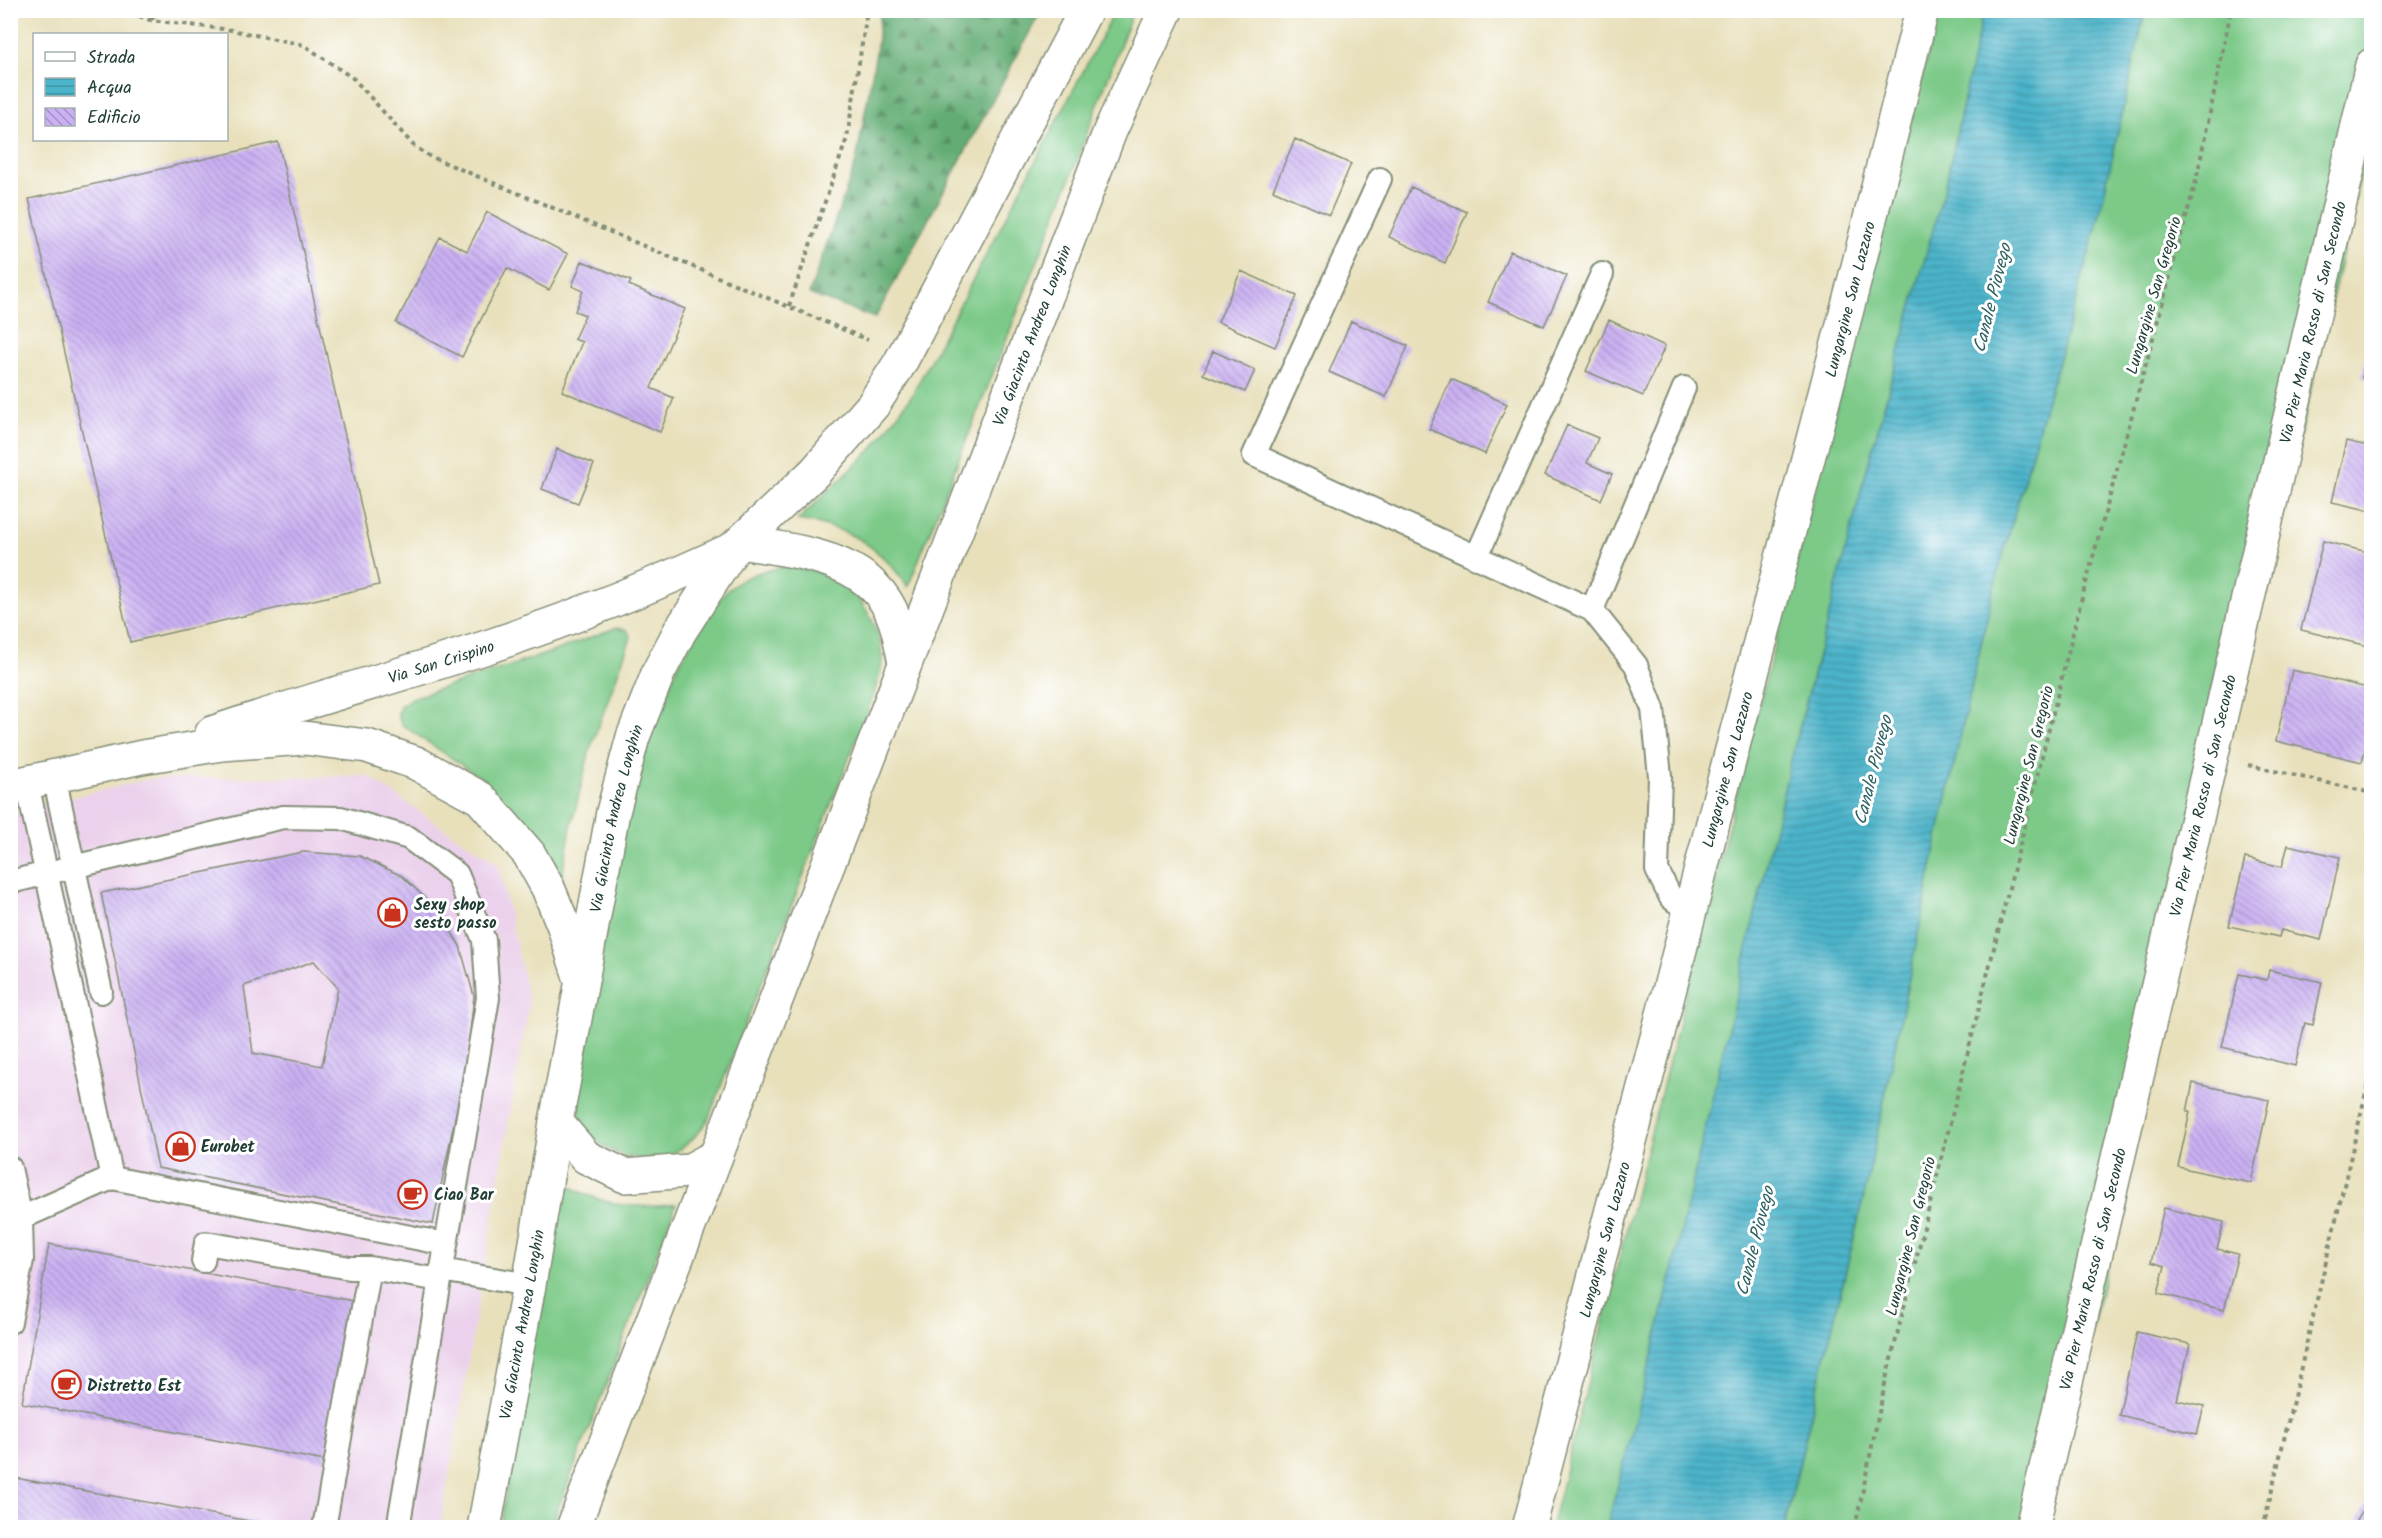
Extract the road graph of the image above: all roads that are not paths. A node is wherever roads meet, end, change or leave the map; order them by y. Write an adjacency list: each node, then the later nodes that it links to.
1 (1086, 10): 9 (street, Via Giacinto Andrea Longhin)
2 (1166, 10): 12 (street, Via Giacinto Andrea Longhin)
3 (1922, 10): 18 (street, Lungargine San Lazzaro)
4 (2372, 65): 5 (street, Via Pier Maria Rosso di San Secondo)
5 (2365, 120): 38 (street, Via Pier Maria Rosso di San Secondo)
6 (1380, 179): 10 (lane)
7 (1602, 274): 10 (lane)
8 (1684, 388): 11 (lane)
9 (737, 545): 12 (street); 13 (street, Via San Crispino); 19 (street, Via Giacinto Andrea Longhin)
10 (1476, 558): 11 (lane)
11 (1592, 610): 18 (lane)
12 (905, 663): 22 (street, Via Giacinto Andrea Longhin)
13 (142, 758): 14 (street, Via San Crispino); 19 (street, Via San Crispino)
14 (30, 782): 15 (lane); 16 (lane)
15 (74, 867): 16 (lane); 20 (lane); 26 (lane)
16 (45, 873): 17 (lane); 24 (lane)
17 (10, 882)
18 (1690, 912): 37 (street, Lungargine San Lazzaro)
19 (581, 982): 21 (street, Via Giacinto Andrea Longhin)
20 (101, 992)
21 (556, 1122): 22 (street); 31 (street, Via Giacinto Andrea Longhin)
22 (716, 1156): 36 (street, Via Giacinto Andrea Longhin)
23 (10, 1168): 25 (lane)
24 (112, 1178): 25 (lane); 26 (lane)
25 (21, 1218): 28 (lane)
26 (446, 1244): 30 (lane)
27 (203, 1261): 29 (lane)
28 (16, 1262): 32 (lane)
29 (370, 1268): 30 (lane); 33 (lane)
30 (440, 1275): 31 (lane); 34 (lane)
31 (529, 1285): 35 (street, Via Giacinto Andrea Longhin)
32 (10, 1322)
33 (324, 1527)
34 (398, 1527)
35 (484, 1527)
36 (573, 1527)
37 (1529, 1527)
38 (2032, 1527)

